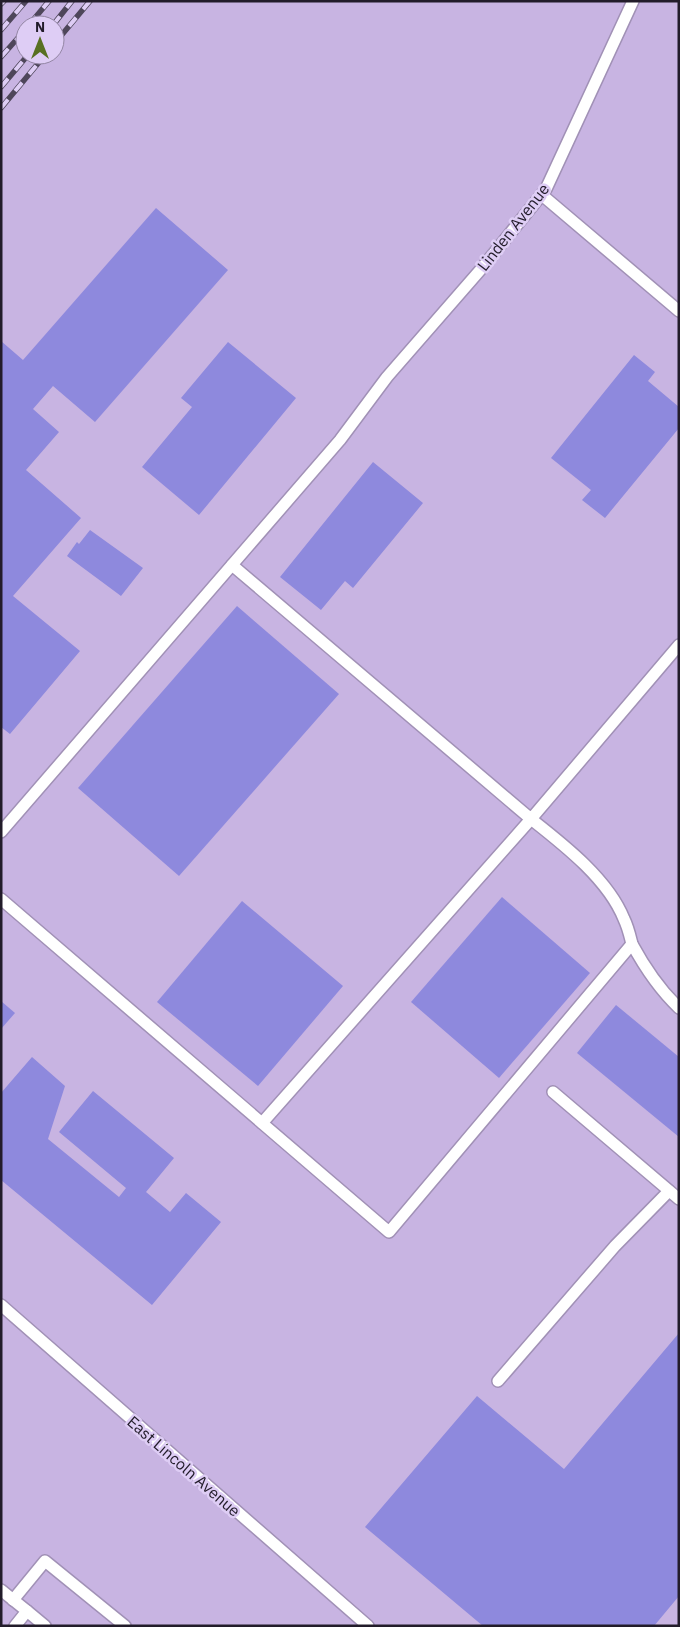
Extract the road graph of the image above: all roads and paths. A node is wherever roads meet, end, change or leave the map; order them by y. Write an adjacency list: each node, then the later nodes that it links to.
1 (633, 1): 2 (lane, Linden Avenue)
2 (542, 195): 3 (lane); 4 (lane, Linden Avenue)
3 (679, 310)
4 (232, 565): 6 (lane); 7 (lane, Linden Avenue)
5 (679, 645): 6 (lane)
6 (531, 819): 9 (lane); 12 (lane)
7 (1, 832)
8 (1, 899): 12 (lane)
9 (632, 944): 10 (lane); 12 (lane)
10 (679, 1008)
11 (553, 1092): 13 (lane)
12 (262, 1123)
13 (669, 1191): 14 (lane); 16 (lane)
14 (679, 1199)
15 (1, 1305): 23 (lane, East Lincoln Avenue)
16 (498, 1381)
17 (1, 1590): 18 (lane)
18 (13, 1600): 19 (lane); 22 (lane)
19 (27, 1611): 20 (lane); 21 (lane)
20 (15, 1626)
21 (45, 1626)
22 (125, 1626)
23 (368, 1626)

